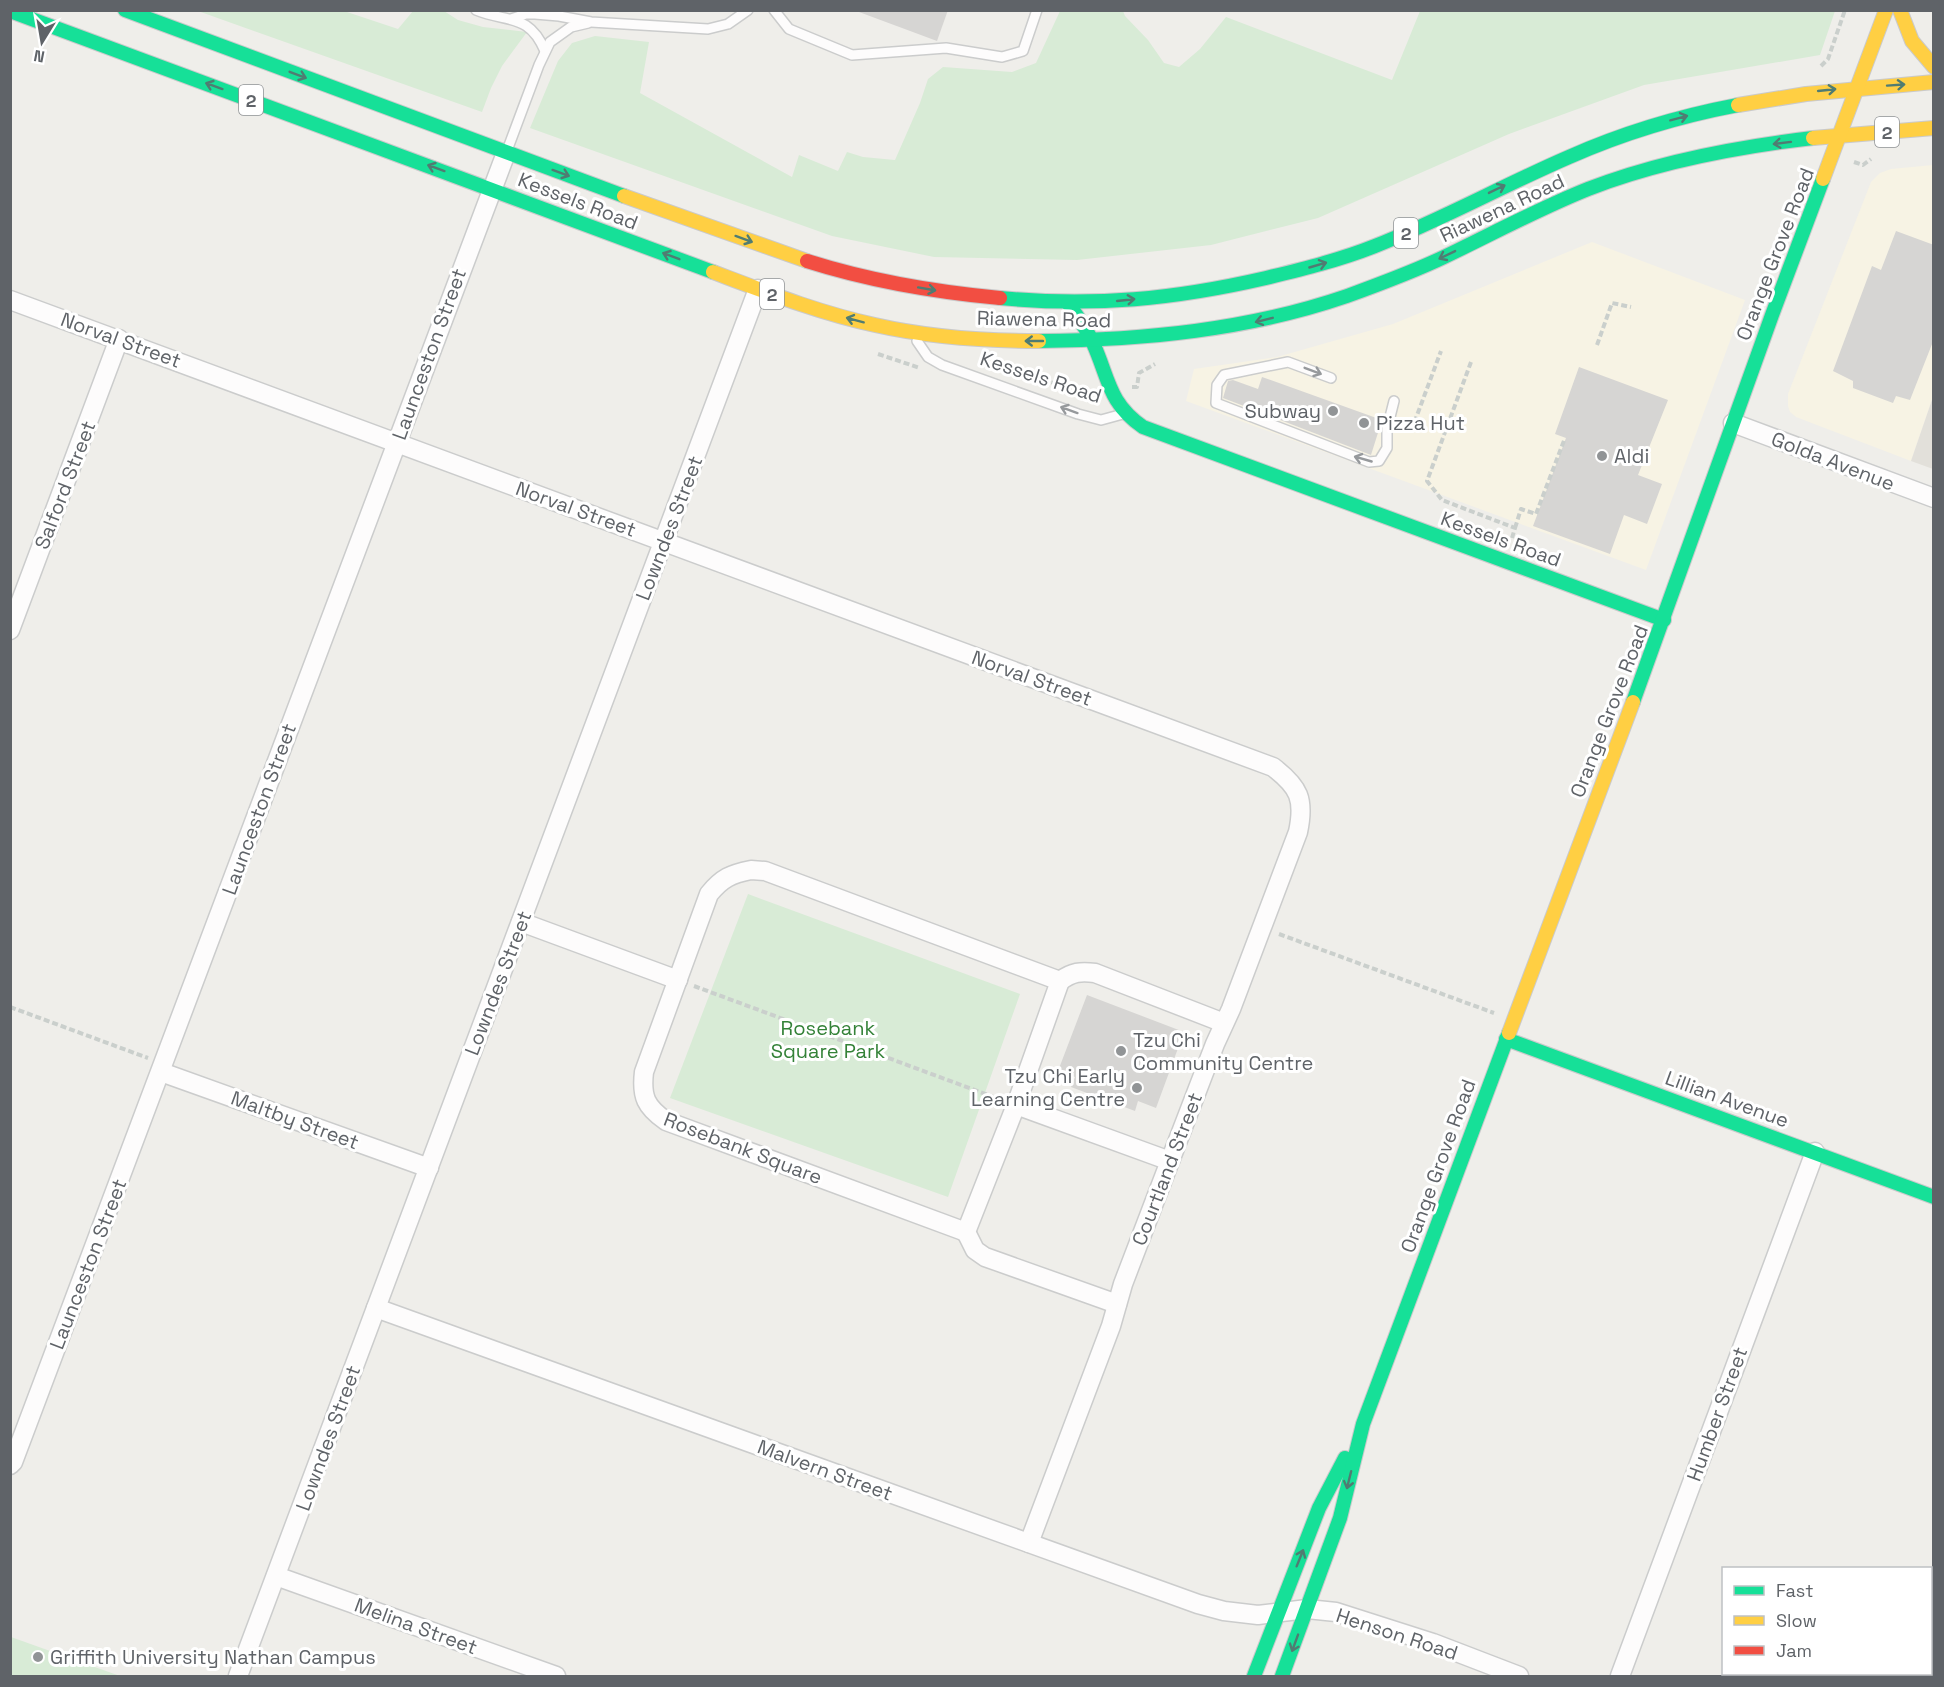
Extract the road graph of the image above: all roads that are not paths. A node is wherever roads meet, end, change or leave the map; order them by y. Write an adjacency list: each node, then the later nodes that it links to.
1 (10, 10): 18 (main road, Kessels Road / 2, one-way to 1)
2 (125, 10): 17 (main road, Kessels Road / 2, one-way to 17)
3 (476, 10): 9 (lane)
4 (748, 10): 10 (lane)
5 (774, 10): 6 (lane)
6 (1037, 10)
7 (1886, 10): 14 (main road, Orange Grove Road)
8 (1900, 10): 12 (main road)
9 (511, 19): 10 (lane); 11 (lane)
10 (591, 22): 11 (lane)
11 (545, 51): 17 (lane)
12 (1934, 67)
13 (1934, 82): 14 (main road, Riawena Road / 2, one-way to 13)
14 (1858, 87): 16 (main road, Orange Grove Road); 21 (main road, Riawena Road / 2, one-way to 14)
15 (1934, 128): 16 (main road, Riawena Road / 2)
16 (1840, 135): 24 (main road, Riawena Road / 2, one-way to 24); 28 (main road, Orange Grove Road)
17 (506, 153): 18 (street, Launceston Street); 21 (main road, Kessels Road / 2, one-way to 21)
18 (491, 189): 19 (main road, Kessels Road / 2, one-way to 18); 29 (street, Launceston Street)
19 (758, 289): 22 (main road, Kessels Road / 2, one-way to 19); 31 (street, Lowndes Street)
20 (10, 300): 23 (street, Norval Street)
21 (1068, 303): 24 (main road, Kessels Road)
22 (912, 332): 24 (main road, Riawena Road / 2, one-way to 22); 27 (lane, Kessels Road, one-way to 22)
23 (119, 339): 29 (street, Norval Street); 33 (street, Salford Street)
24 (1092, 341): 27 (main road, Kessels Road)
25 (1331, 378): 26 (lane, one-way to 25)
26 (1394, 401)
27 (1125, 414): 32 (main road, Kessels Road)
28 (1733, 423): 30 (street, Golda Avenue); 32 (main road, Orange Grove Road)
29 (397, 442): 31 (street, Norval Street); 40 (street, Launceston Street)
30 (1934, 498)
31 (664, 541): 34 (street, Norval Street); 35 (street, Lowndes Street)
32 (1664, 620): 39 (main road, Orange Grove Road)
33 (10, 630)
34 (1299, 797): 38 (street, Courtland Street)
35 (521, 922): 36 (street); 44 (street, Lowndes Street)
36 (678, 980): 37 (street, Rosebank Square); 46 (street, Rosebank Square)
37 (1060, 981): 38 (street); 41 (street)
38 (1224, 1023): 43 (street, Courtland Street)
39 (1506, 1039): 42 (main road, Lillian Avenue); 49 (main road, Orange Grove Road)
40 (161, 1072): 44 (street, Maltby Street); 50 (street, Launceston Street)
41 (1016, 1105): 43 (street); 46 (street)
42 (1815, 1152): 45 (main road, Lillian Avenue); 60 (street, Humber Street)
43 (1170, 1161): 47 (street, Courtland Street)
44 (429, 1168): 48 (street, Lowndes Street)
45 (1934, 1197)
46 (966, 1232): 47 (street)
47 (1117, 1304): 51 (street, Courtland Street)
48 (376, 1308): 51 (street, Malvern Street); 52 (street, Lowndes Street)
49 (1364, 1424): 53 (main road, Orange Grove Road, one-way to 53); 54 (main road, Orange Grove Road, one-way to 49)
50 (10, 1465)
51 (1029, 1543): 54 (street, Malvern Street)
52 (276, 1576): 55 (street, Lowndes Street); 56 (street, Melina Street)
53 (1307, 1609): 54 (street, Henson Road); 58 (main road, Orange Grove Road, one-way to 58); 59 (street, Henson Road)
54 (1278, 1612): 57 (main road, Orange Grove Road)
55 (238, 1677)
56 (556, 1677)
57 (1254, 1677)
58 (1282, 1677)
59 (1519, 1677)
60 (1620, 1677)

